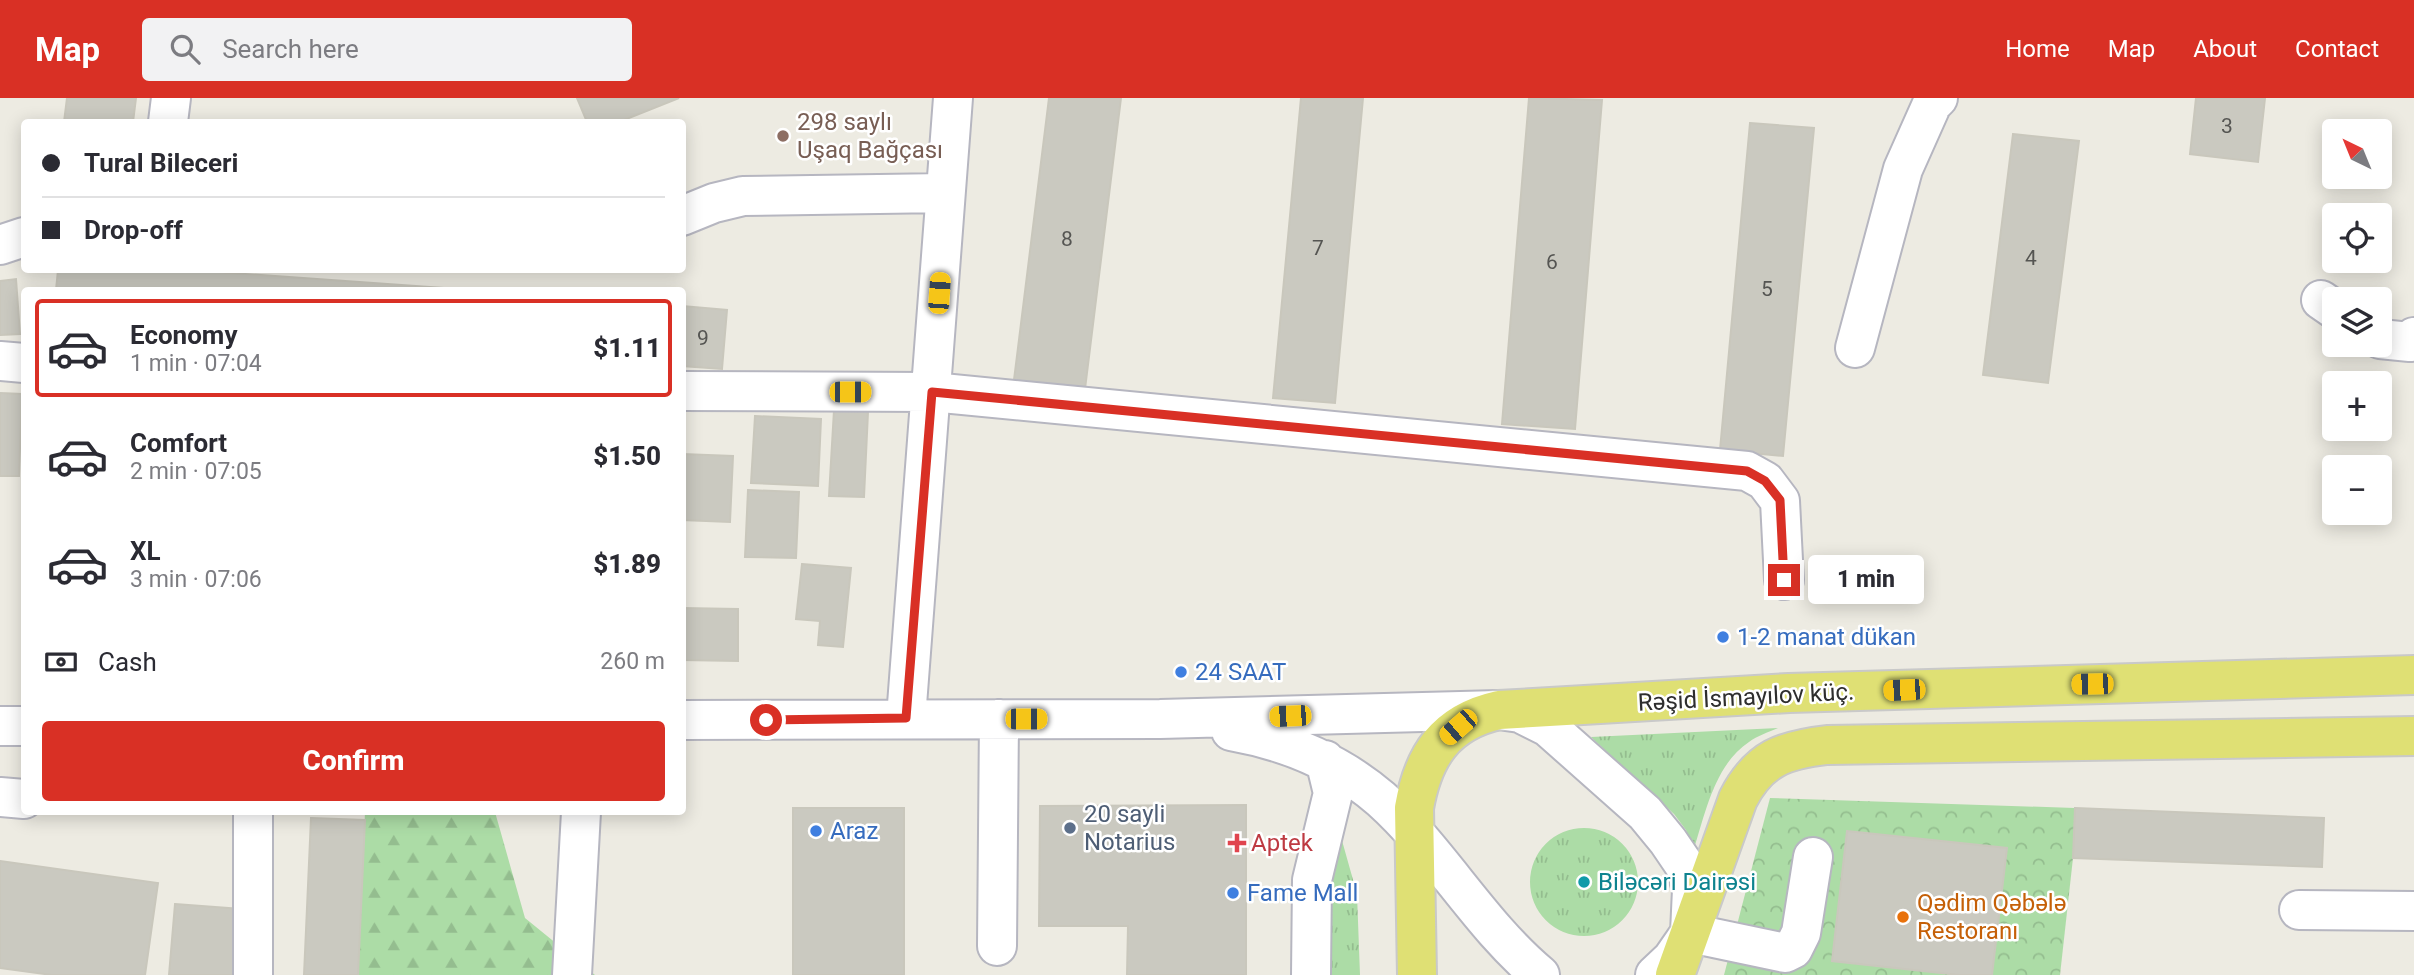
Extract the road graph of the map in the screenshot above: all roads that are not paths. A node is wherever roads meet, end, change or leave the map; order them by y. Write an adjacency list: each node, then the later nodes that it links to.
1 (171, 98): 4 (street)
2 (953, 98): 5 (street)
3 (1926, 100): 11 (street)
4 (168, 119)
5 (945, 193): 6 (street); 15 (street)
6 (686, 214)
7 (21, 238): 8 (street)
8 (0, 245)
9 (2414, 337): 10 (street)
10 (2392, 340)
11 (1855, 348)
12 (0, 361): 13 (street)
13 (21, 363)
14 (686, 391): 15 (street)
15 (932, 392): 16 (street); 19 (street)
16 (1784, 580)
17 (2414, 675): 18 (main road, Rəşid İsmayılov küç.)
18 (1499, 710): 21 (street); 31 (main road, Rəşid İsmayılov küç.); 35 (street)
19 (906, 718): 20 (street); 22 (street)
20 (999, 719): 21 (street); 36 (street)
21 (1160, 719): 26 (street)
22 (686, 720)
23 (0, 726): 24 (street)
24 (21, 726)
25 (2414, 736): 35 (main road)
26 (1325, 760): 31 (street); 39 (street)
27 (0, 797): 28 (street)
28 (21, 799)
29 (253, 815): 37 (street)
30 (581, 815): 38 (street)
31 (1414, 834): 40 (main road, Rəşid İsmayılov küç.); 41 (street)
32 (1813, 857): 35 (street)
33 (2300, 910): 34 (street)
34 (2414, 911)
35 (1690, 933): 42 (street); 43 (main road)
36 (997, 946)
37 (253, 975)
38 (572, 975)
39 (1311, 975)
40 (1417, 975)
41 (1539, 975)
42 (1654, 975)
43 (1675, 975)

